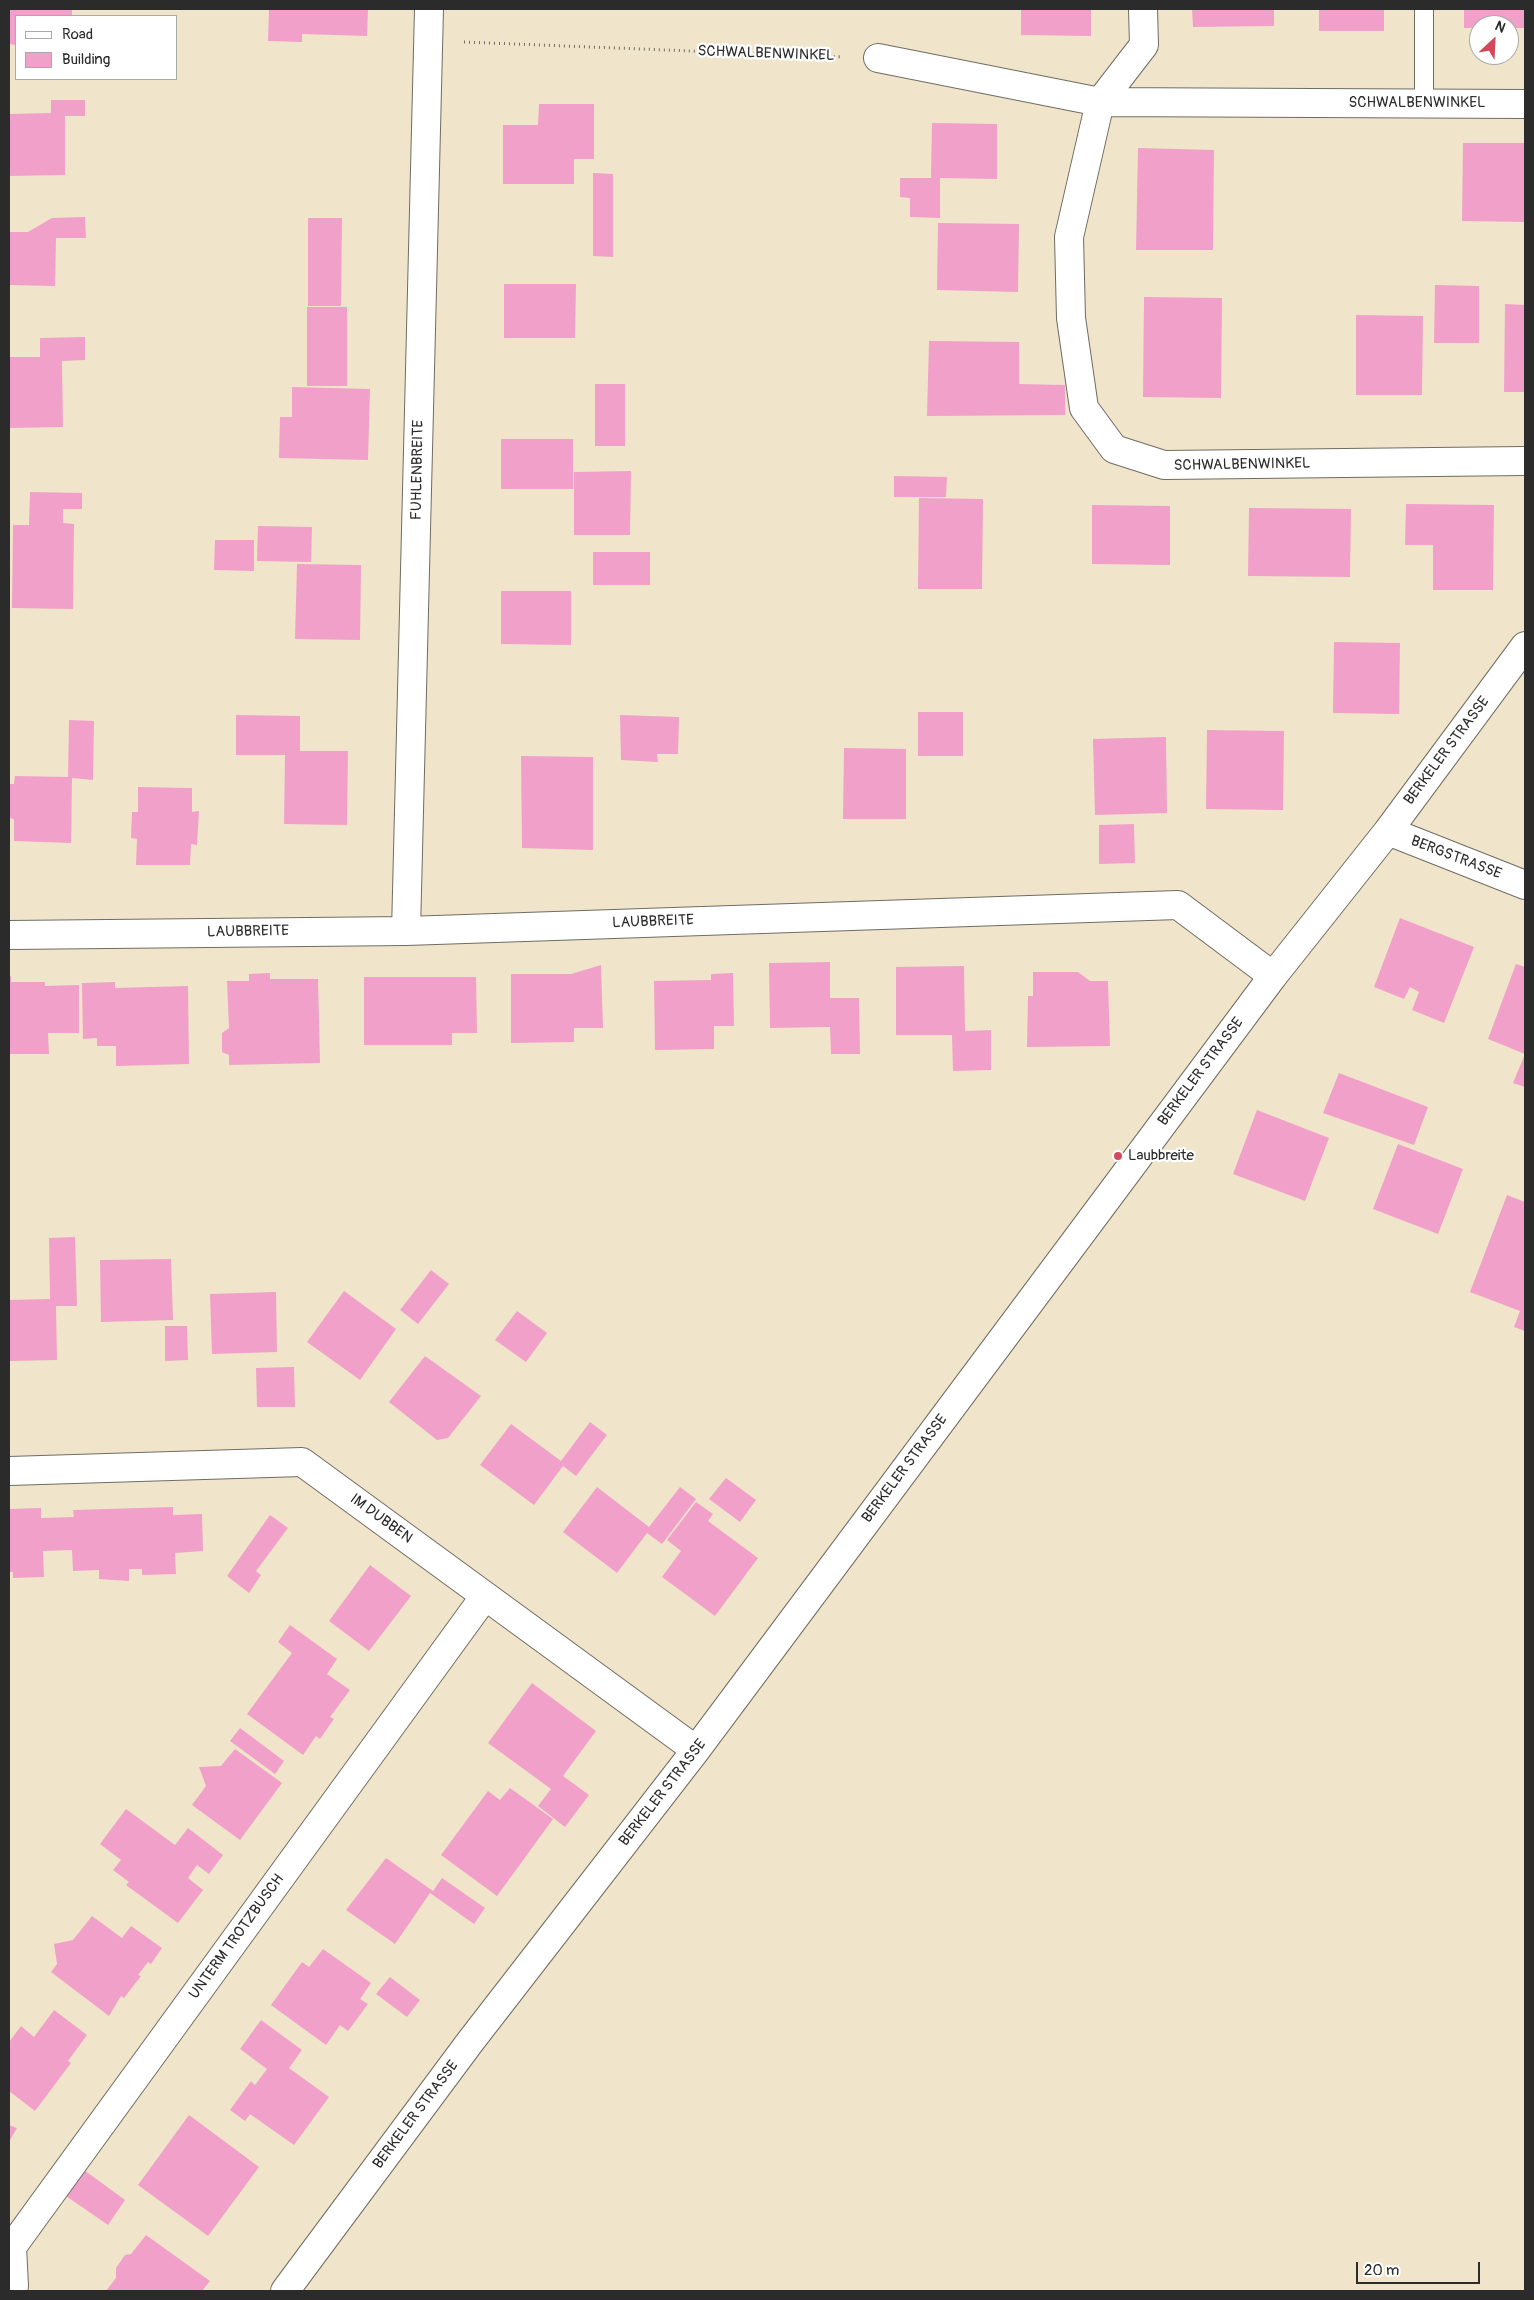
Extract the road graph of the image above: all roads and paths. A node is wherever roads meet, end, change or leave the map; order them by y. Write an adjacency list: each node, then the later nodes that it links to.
1 (429, 9): 4 (street, FUHLENBREITE)
2 (1143, 9): 6 (street)
3 (1424, 9): 7 (lane)
4 (429, 40): 5 (path, SCHWALBENWINKEL); 13 (street, FUHLENBREITE)
5 (878, 58): 6 (street, SCHWALBENWINKEL)
6 (1100, 102): 7 (street, SCHWALBENWINKEL); 9 (street, SCHWALBENWINKEL)
7 (1424, 104): 8 (street, SCHWALBENWINKEL)
8 (1525, 104)
9 (1525, 461)
10 (1525, 646): 11 (street, BERKELER STRASSE)
11 (1388, 830): 12 (street, BERGSTRASSE); 15 (street, BERKELER STRASSE)
12 (1525, 885)
13 (406, 931): 14 (street, LAUBBREITE); 15 (street, LAUBBREITE)
14 (9, 935)
15 (1273, 976): 18 (street, BERKELER STRASSE)
16 (9, 1470): 17 (street, IM DUBBEN)
17 (485, 1596): 18 (street, IM DUBBEN); 19 (street, UNTERM TROTZBUSCH)
18 (696, 1750): 20 (street, BERKELER STRASSE)
19 (14, 2286)
20 (285, 2291)

